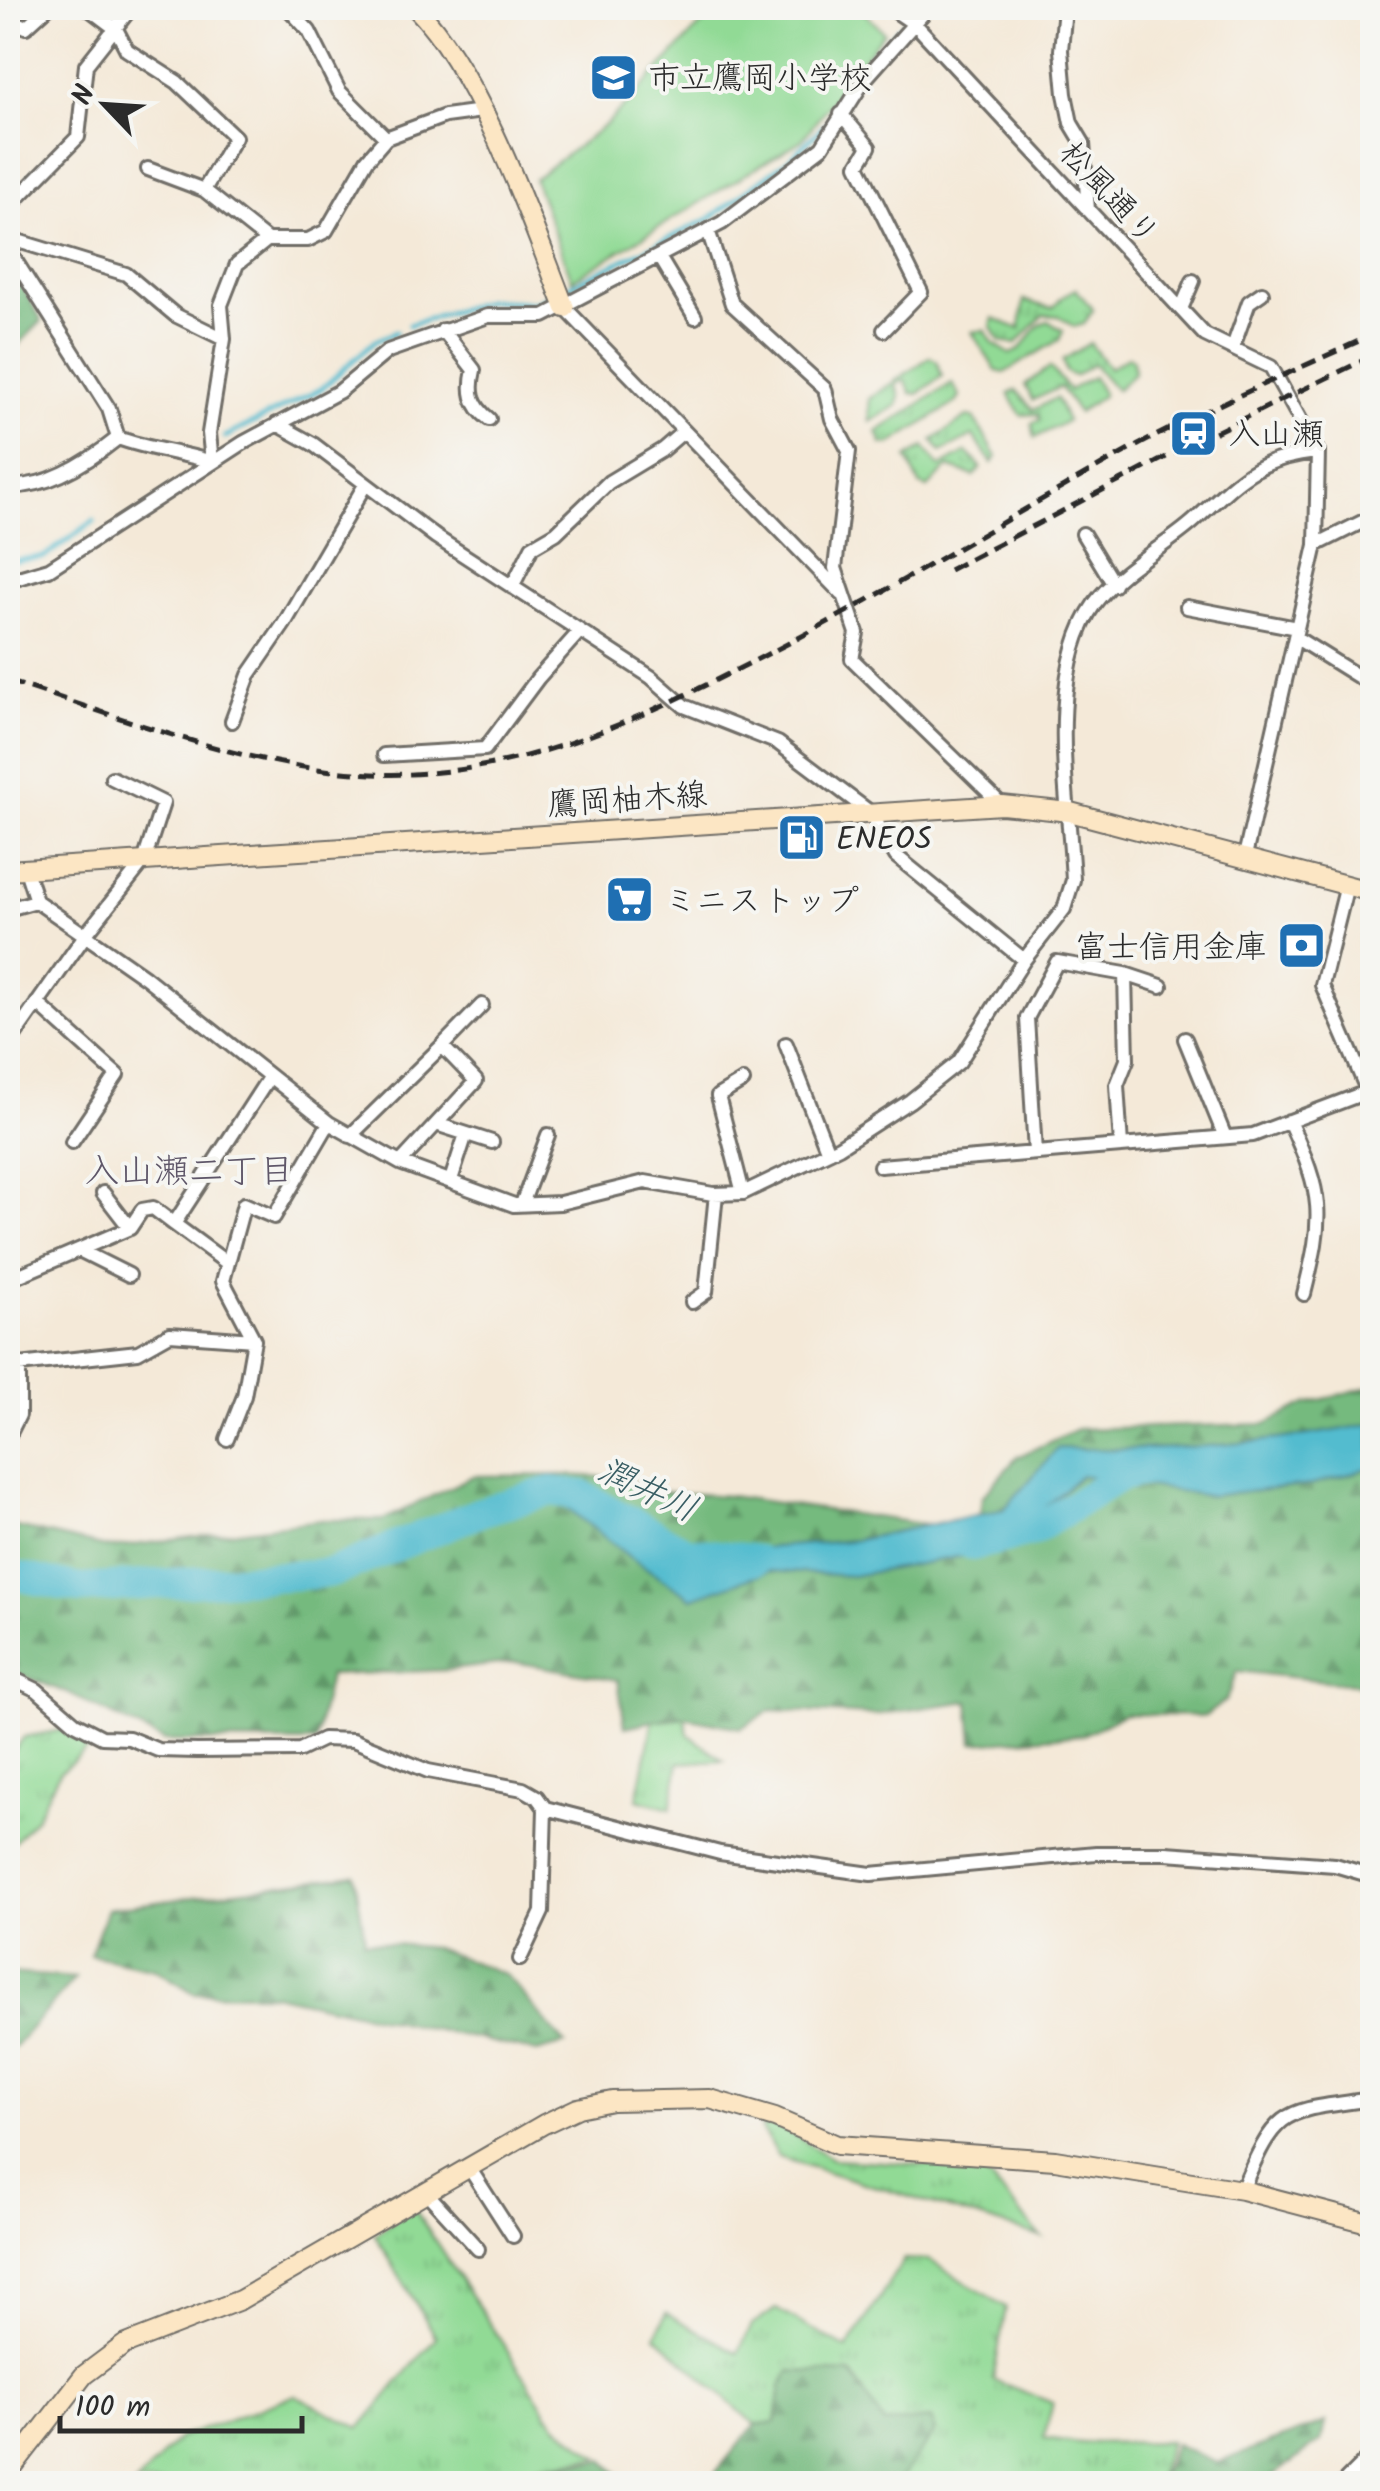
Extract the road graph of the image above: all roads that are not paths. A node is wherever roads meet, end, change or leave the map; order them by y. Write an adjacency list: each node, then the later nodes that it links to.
1 (47, 8): 9 (street)
2 (88, 8): 11 (street)
3 (132, 8): 11 (street)
4 (288, 8): 14 (street)
5 (416, 8): 12 (street)
6 (928, 8): 10 (street)
7 (1065, 8): 18 (street)
8 (894, 9): 10 (street, 松風通り)
9 (8, 19)
10 (915, 24): 13 (street); 18 (street, 松風通り)
11 (116, 29): 16 (street); 17 (street)
12 (482, 111): 14 (street); 26 (street)
13 (840, 114): 19 (street); 30 (street)
14 (386, 138): 21 (street)
15 (148, 168): 16 (street)
16 (204, 190): 21 (street)
17 (8, 208)
18 (1088, 210): 27 (street, 松風通り)
19 (708, 230): 23 (street); 47 (street)
20 (8, 238): 31 (street)
21 (267, 240): 31 (street)
22 (8, 250): 36 (street)
23 (659, 257): 26 (street); 28 (street)
24 (1193, 281): 27 (street)
25 (1262, 292): 32 (street)
26 (564, 306): 29 (street); 35 (street)
27 (1181, 310): 32 (street, 松風通り)
28 (695, 317)
29 (443, 330): 33 (street); 34 (street)
30 (884, 330)
31 (224, 340): 38 (street)
32 (1233, 346): 37 (street, 松風通り)
33 (489, 418)
34 (276, 424): 38 (street); 39 (street)
35 (684, 431): 45 (street); 47 (street)
36 (118, 438): 38 (street); 40 (street)
37 (1318, 452): 43 (street); 46 (street)
38 (212, 462): 44 (street)
39 (364, 485): 45 (street); 52 (street)
40 (8, 486)
41 (1372, 517): 43 (street)
42 (1083, 534): 46 (street)
43 (1316, 545): 50 (street)
44 (8, 581)
45 (512, 586): 49 (street)
46 (1114, 586): 57 (street)
47 (842, 594): 55 (street)
48 (1187, 607): 50 (street)
49 (580, 630): 53 (street); 56 (street)
50 (1296, 632): 51 (street); 58 (street)
51 (1372, 685)
52 (232, 721)
53 (384, 755)
54 (112, 778): 59 (street)
55 (1002, 805): 56 (street, 鷹岡柚木線); 57 (street, 鷹岡柚木線)
56 (872, 812): 59 (street, 鷹岡柚木線); 66 (street)
57 (1070, 812): 58 (street, 鷹岡柚木線); 66 (street)
58 (1245, 856): 61 (street, 鷹岡柚木線)
59 (144, 862): 60 (street, 鷹岡柚木線); 65 (street)
60 (13, 870): 63 (street)
61 (1347, 885): 62 (street, 鷹岡柚木線); 77 (street)
62 (1372, 892)
63 (36, 902): 64 (street); 65 (street)
64 (8, 909)
65 (86, 934): 69 (street); 75 (street)
66 (1024, 960): 88 (street)
67 (1125, 974): 68 (street); 87 (street); 89 (street)
68 (1160, 986)
69 (38, 1003): 73 (street); 85 (street)
70 (482, 1005): 74 (street)
71 (1185, 1039): 84 (street)
72 (786, 1044): 88 (street)
73 (8, 1045)
74 (442, 1046): 80 (street); 83 (street)
75 (270, 1076): 79 (street); 97 (street)
76 (743, 1081): 93 (street)
77 (1370, 1091): 78 (street)
78 (1288, 1122): 84 (street); 103 (street)
79 (329, 1124): 83 (street); 100 (street)
80 (436, 1124): 81 (street); 90 (street)
81 (466, 1134): 86 (street); 92 (street)
82 (548, 1135): 96 (street)
83 (350, 1136): 90 (street)
84 (1225, 1137): 87 (street)
85 (72, 1142)
86 (492, 1142)
87 (1121, 1146): 89 (street)
88 (828, 1152): 93 (street)
89 (1034, 1153): 91 (street)
90 (400, 1163): 92 (street)
91 (880, 1166)
92 (451, 1180): 96 (street)
93 (742, 1192): 95 (street)
94 (103, 1193): 98 (street)
95 (716, 1194): 96 (street); 104 (street)
96 (522, 1204)
97 (174, 1224): 98 (street); 100 (street)
98 (130, 1228): 99 (street)
99 (78, 1250): 101 (street); 102 (street)
100 (228, 1263): 105 (street)
101 (129, 1275)
102 (8, 1280)
103 (1304, 1294)
104 (692, 1302)
105 (254, 1340): 106 (street); 107 (street)
106 (8, 1436)
107 (227, 1439)
108 (8, 1676): 109 (street)
109 (545, 1808): 110 (street); 111 (street)
110 (1372, 1876)
111 (520, 1959)
112 (1372, 2099): 114 (street)
113 (468, 2166): 114 (street); 115 (street); 117 (street)
114 (1242, 2190): 116 (street)
115 (426, 2191): 118 (street); 120 (street)
116 (1372, 2224)
117 (513, 2236)
118 (478, 2249)
119 (1372, 2454): 121 (street)
120 (8, 2473)
121 (1342, 2484)

